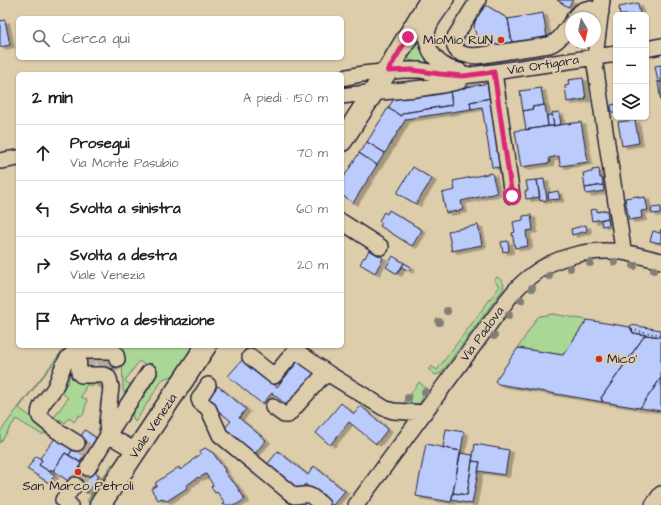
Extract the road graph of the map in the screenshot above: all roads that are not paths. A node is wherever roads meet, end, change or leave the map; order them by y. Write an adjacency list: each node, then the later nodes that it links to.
1 (430, 0): 11 (main road)
2 (446, 0): 12 (street)
3 (478, 0): 6 (street)
4 (602, 6): 5 (street); 10 (street)
5 (580, 12)
6 (565, 31)
7 (661, 46): 8 (street)
8 (649, 48)
9 (613, 54): 10 (street, Via Ortigara)
10 (595, 57): 12 (street, Via Ortigara); 23 (street)
11 (388, 71): 12 (street); 13 (street); 16 (main road)
12 (494, 72): 16 (street); 20 (street)
13 (344, 78)
14 (344, 83): 16 (street)
15 (344, 96): 16 (street)
16 (365, 98): 17 (main road)
17 (344, 137)
18 (16, 158): 19 (street)
19 (0, 161)
20 (512, 196)
21 (344, 223): 22 (street)
22 (381, 247)
23 (623, 252): 24 (street, Via Padova); 32 (street, Via Padova)
24 (661, 261)
25 (205, 348): 35 (main road, Viale Venezia)
26 (250, 357): 29 (street)
27 (97, 362): 33 (street); 34 (street); 34 (street)
28 (149, 372): 33 (street)
29 (329, 374): 31 (street); 32 (street)
30 (208, 385): 40 (street)
31 (273, 407)
32 (424, 413): 41 (street, Via Padova)
33 (120, 416): 34 (street)
34 (108, 435): 35 (street)
35 (136, 451): 39 (main road, Viale Venezia)
36 (75, 485): 38 (street)
37 (661, 494): 42 (street)
38 (70, 505)
39 (100, 505)
40 (322, 505)
41 (356, 505)
42 (653, 505)

